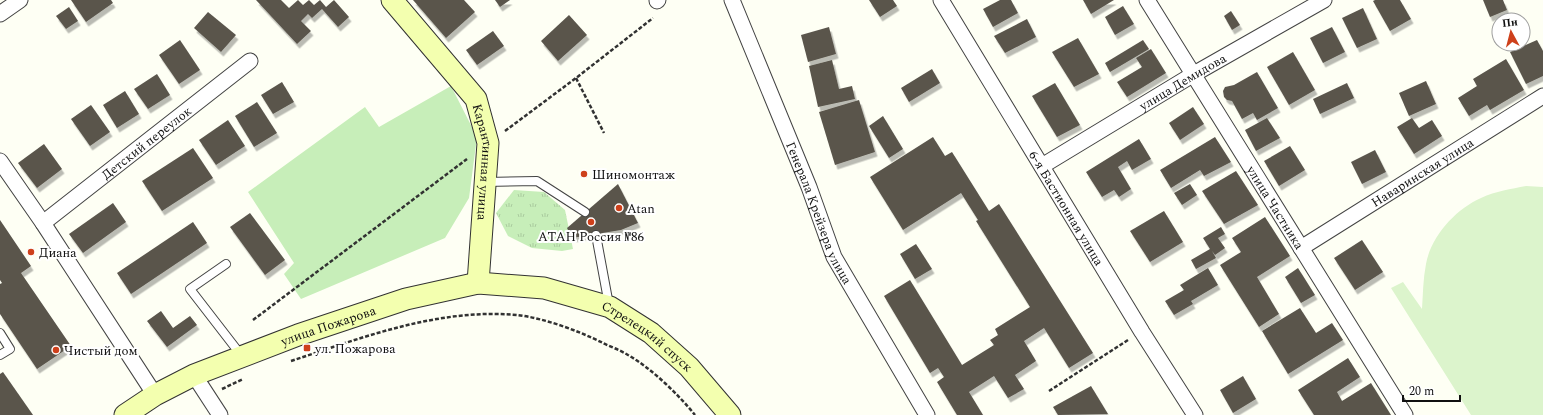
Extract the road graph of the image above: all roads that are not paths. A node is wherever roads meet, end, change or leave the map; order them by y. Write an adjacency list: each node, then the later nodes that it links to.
1 (20, 0): 7 (street)
2 (392, 0): 13 (main road, Карантинная улица)
3 (732, 0): 30 (street, Генерала Крейзера улица)
4 (941, 0): 12 (street, 6-я Бастионная улица)
5 (1147, 0): 9 (street, улица Частника)
6 (1316, 2): 9 (street, улица Демидова)
7 (0, 14)
8 (250, 61): 15 (street, Детский переулок)
9 (1194, 74): 12 (street, улица Демидова); 17 (street, улица Частника)
10 (1543, 96): 17 (street, Наваринская улица)
11 (0, 161): 15 (street)
12 (1042, 166): 31 (street, 6-я Бастионная улица)
13 (485, 182): 14 (lane); 19 (main road, Карантинная улица)
14 (585, 212)
15 (43, 223): 26 (street)
16 (596, 235): 21 (lane)
17 (1301, 248): 32 (street, улица Частника)
18 (226, 264): 24 (lane)
19 (478, 283): 20 (main road, улица Пожарова); 24 (main road, улица Пожарова)
20 (544, 288): 21 (main road, Стрелецкий спуск)
21 (610, 308): 29 (main road, Стрелецкий спуск)
22 (0, 333): 23 (lane)
23 (0, 355)
24 (242, 356): 25 (main road, улица Пожарова)
25 (194, 375): 26 (main road, улица Пожарова); 28 (street)
26 (155, 395): 27 (main road, улица Пожарова)
27 (125, 415)
28 (220, 415)
29 (730, 415)
30 (927, 415)
31 (1195, 415)
32 (1404, 415)

